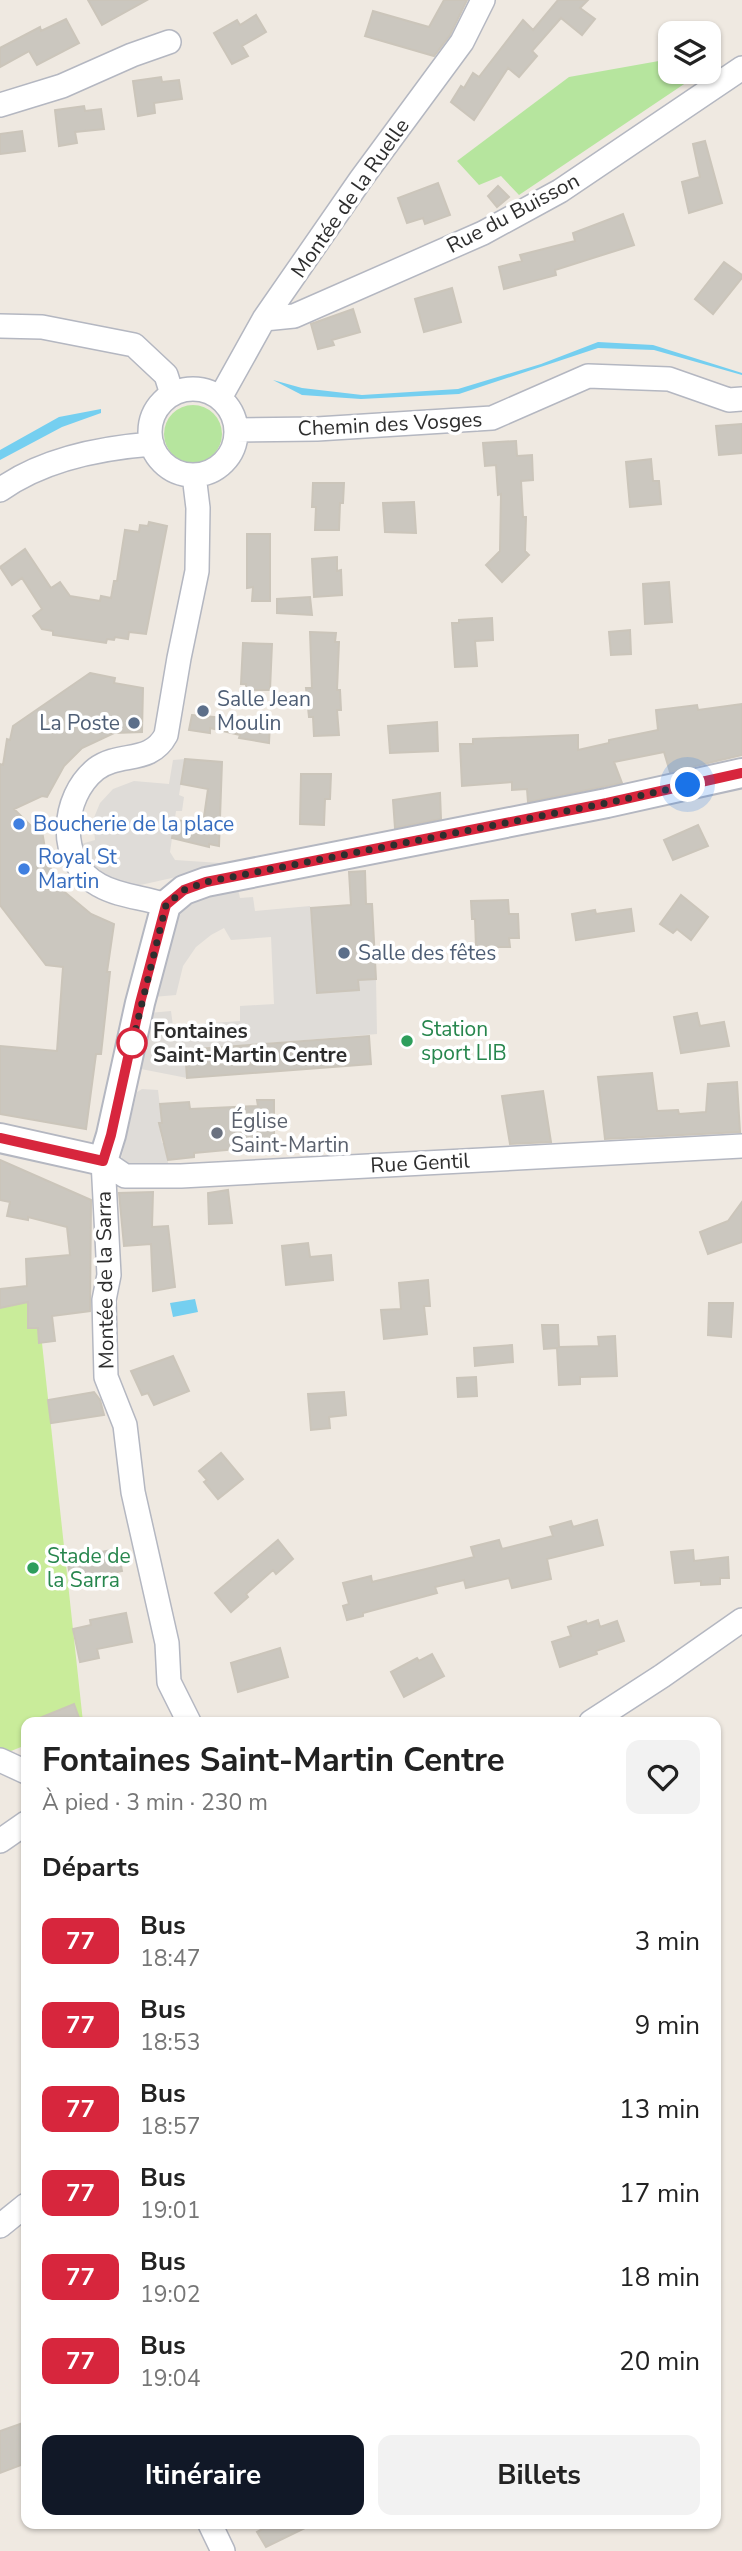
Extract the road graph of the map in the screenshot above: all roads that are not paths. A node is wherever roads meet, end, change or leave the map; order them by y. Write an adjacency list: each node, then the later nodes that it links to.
1 (483, 0): 5 (street, Montée de la Ruelle)
2 (169, 43): 4 (street)
3 (742, 68): 5 (street, Rue du Buisson)
4 (0, 105)
5 (264, 319): 8 (street, Montée de la Ruelle)
6 (0, 326): 7 (street)
7 (172, 394): 8 (street); 11 (street)
8 (220, 398): 10 (street)
9 (742, 399): 10 (street, Chemin des Vosges)
10 (236, 430): 12 (street)
11 (152, 444): 12 (street); 13 (street)
12 (194, 475): 15 (street)
13 (0, 489)
14 (742, 773): 15 (street)
15 (166, 905): 18 (street)
16 (0, 1137): 18 (street)
17 (742, 1146): 18 (street, Rue Gentil)
18 (103, 1161): 20 (street, Montée de la Sarra)
19 (742, 1620): 21 (street)
20 (186, 1717)
21 (599, 1717)
22 (0, 1760): 23 (street)
23 (21, 1770)
24 (21, 1826): 25 (street)
25 (0, 1841)
26 (21, 2209): 27 (street)
27 (0, 2226)
28 (212, 2529): 29 (street)
29 (223, 2551)

